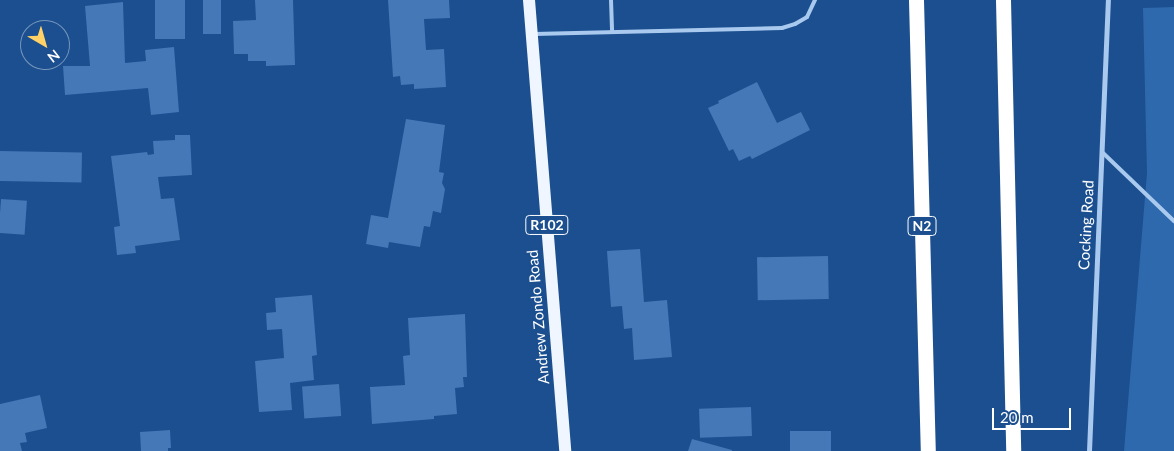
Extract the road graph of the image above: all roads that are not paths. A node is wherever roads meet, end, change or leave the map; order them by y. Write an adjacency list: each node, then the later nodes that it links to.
1 (529, 0): 8 (main road, Andrew Zondo Road / R102)
2 (611, 0): 7 (lane)
3 (815, 0): 7 (lane)
4 (916, 0): 12 (highway, N2)
5 (1003, 0): 13 (highway)
6 (1108, 0): 9 (street, Cocking Road)
7 (612, 32): 8 (lane)
8 (532, 34): 11 (main road, Andrew Zondo Road / R102)
9 (1102, 152): 10 (lane); 14 (street, Cocking Road)
10 (1174, 221)
11 (565, 451)
12 (928, 451)
13 (1013, 451)
14 (1090, 451)

